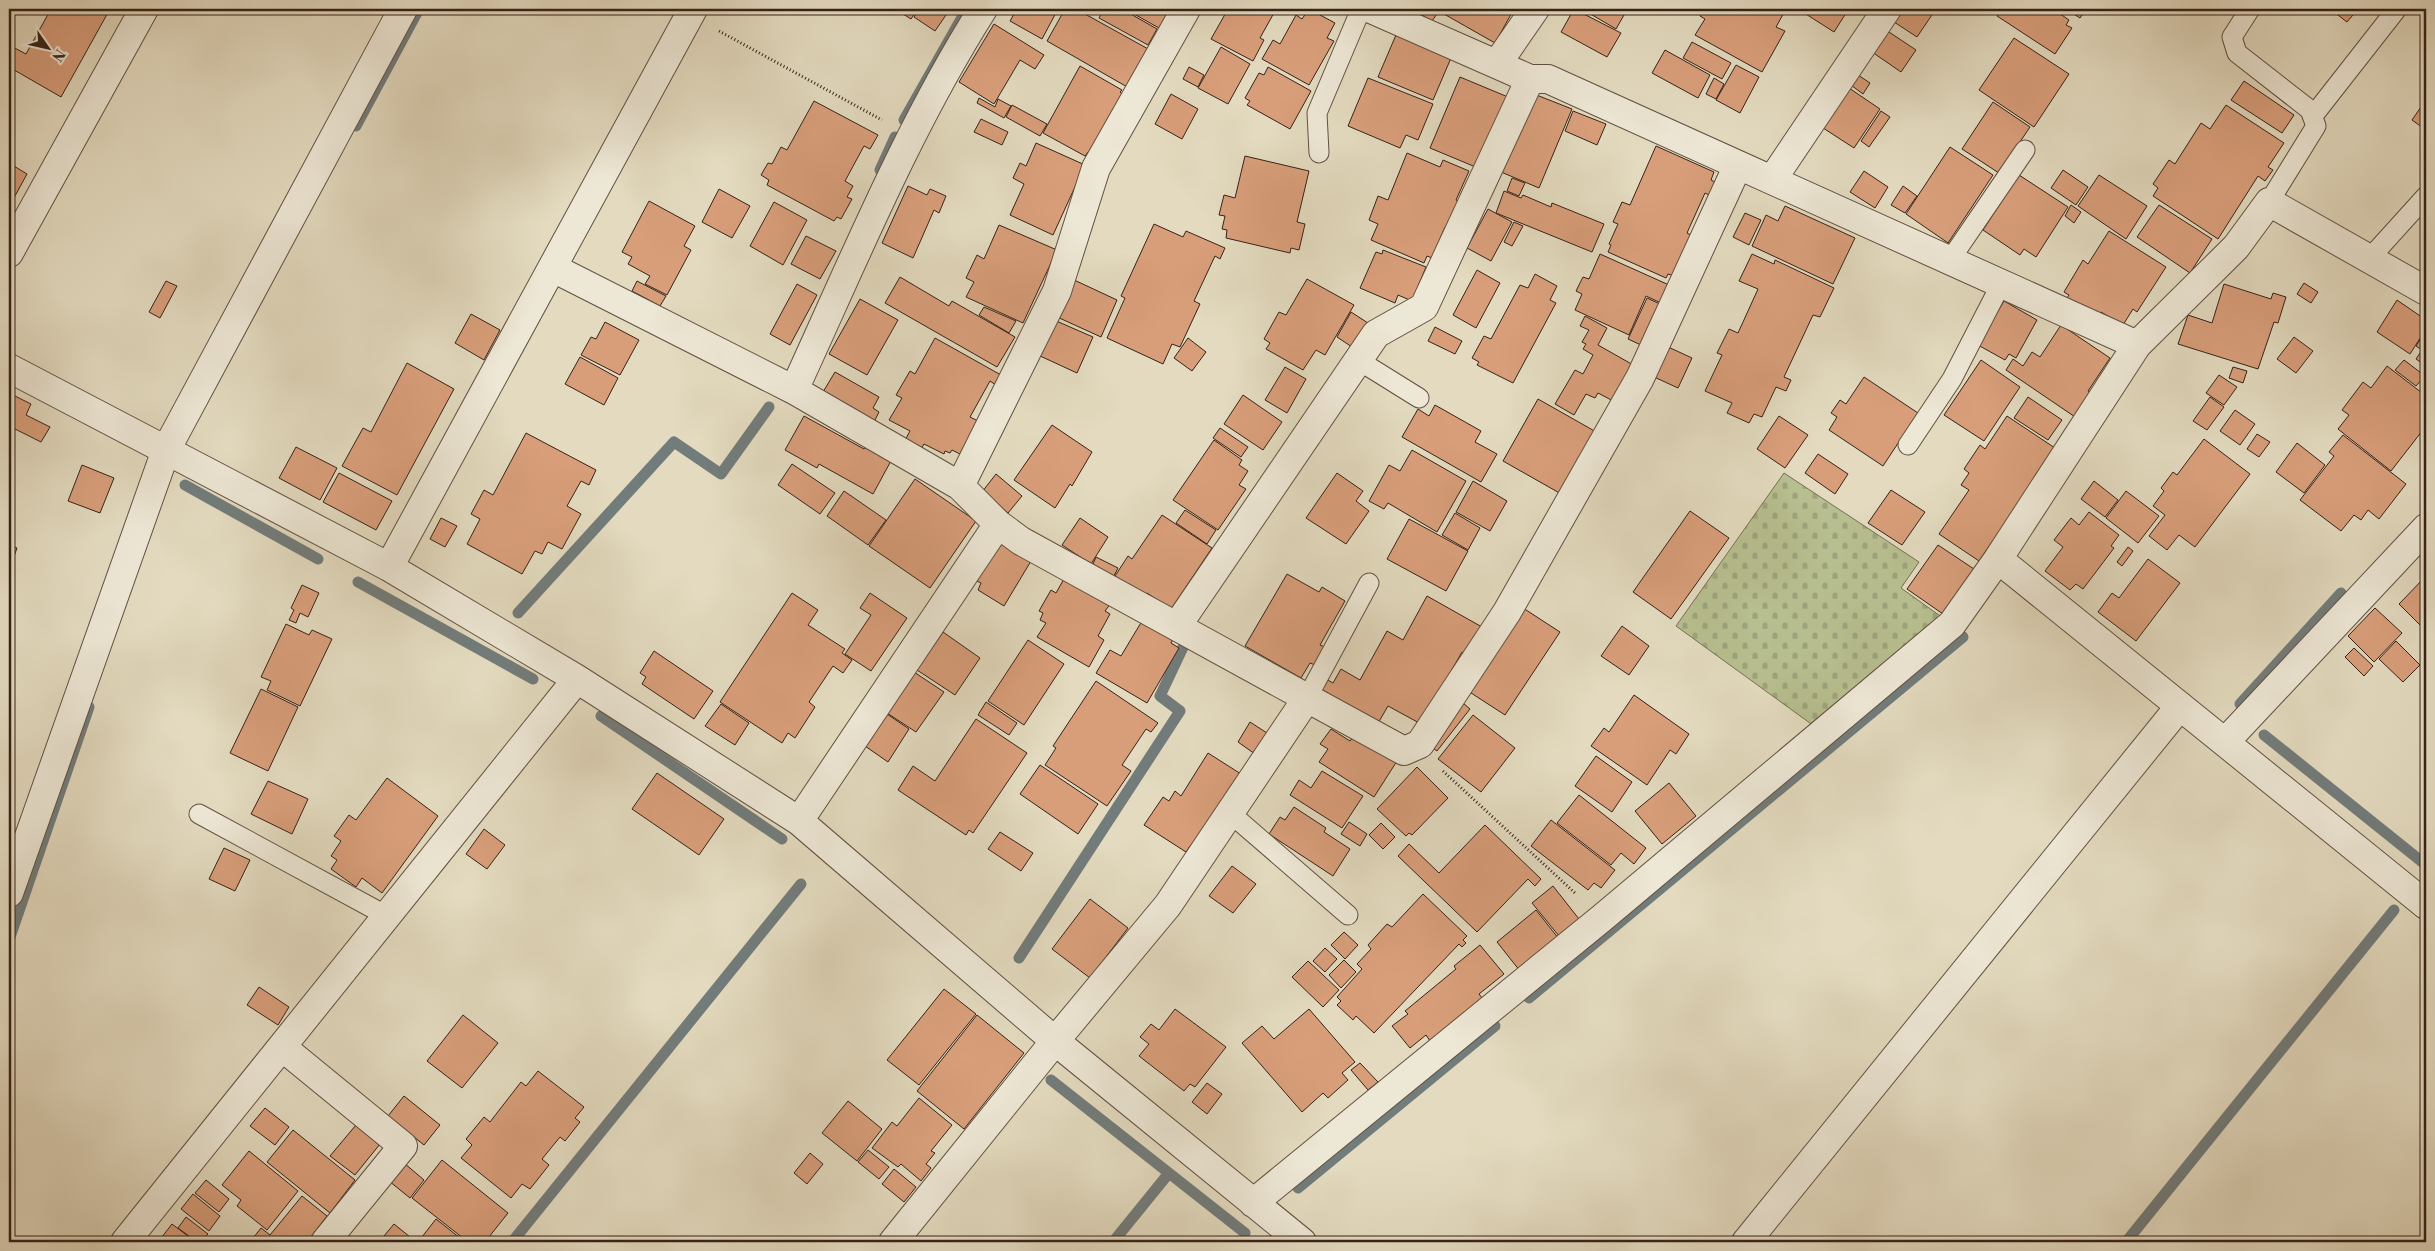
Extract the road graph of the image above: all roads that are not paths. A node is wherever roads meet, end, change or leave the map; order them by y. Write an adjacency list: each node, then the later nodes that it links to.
1 (144, 9): 21 (street)
2 (403, 9): 33 (street)
3 (984, 9): 30 (street)
4 (1186, 9): 34 (street)
5 (1361, 9): 16 (lane)
6 (1371, 9): 12 (street)
7 (1535, 9): 12 (street)
8 (1886, 9): 18 (street)
9 (2250, 9): 14 (lane)
10 (2396, 10): 14 (lane)
11 (692, 12): 24 (street)
12 (1497, 64): 13 (street)
13 (1530, 78): 17 (street); 28 (street)
14 (2313, 116): 20 (lane)
15 (2026, 150): 23 (lane)
16 (1319, 152)
17 (1738, 165): 18 (street); 42 (street)
18 (1772, 180): 23 (street)
19 (2426, 196): 22 (lane)
20 (2269, 202): 22 (street); 27 (street)
21 (9, 253)
22 (2369, 259): 26 (street)
23 (1950, 260): 25 (street)
24 (553, 268): 30 (street); 38 (street)
25 (2001, 284): 27 (street); 32 (lane)
26 (2426, 291)
27 (2136, 345): 37 (street)
28 (1358, 360): 31 (lane); 40 (street)
29 (9, 368): 33 (street)
30 (794, 390): 34 (street)
31 (1420, 398)
32 (1908, 445)
33 (166, 450): 38 (street); 48 (street)
34 (960, 486): 35 (street)
35 (998, 524): 40 (street); 47 (street)
36 (2426, 528): 44 (street)
37 (1998, 560): 43 (street); 54 (street)
38 (389, 566): 41 (street)
39 (1369, 583): 42 (lane)
40 (1177, 626): 42 (street)
41 (577, 679): 47 (street); 51 (street)
42 (1307, 698): 45 (street)
43 (2180, 706): 44 (street); 59 (street)
44 (2225, 742): 49 (street)
45 (1230, 813): 50 (lane); 52 (street)
46 (199, 814): 51 (lane)
47 (799, 821): 52 (street)
48 (9, 893)
49 (2426, 905)
50 (1348, 915)
51 (387, 916): 53 (street)
52 (1055, 1041): 54 (street); 57 (street)
53 (282, 1047): 55 (street); 56 (street)
54 (1253, 1203): 58 (street)
55 (125, 1242)
56 (325, 1242)
57 (893, 1242)
58 (1302, 1242)
59 (1746, 1242)

